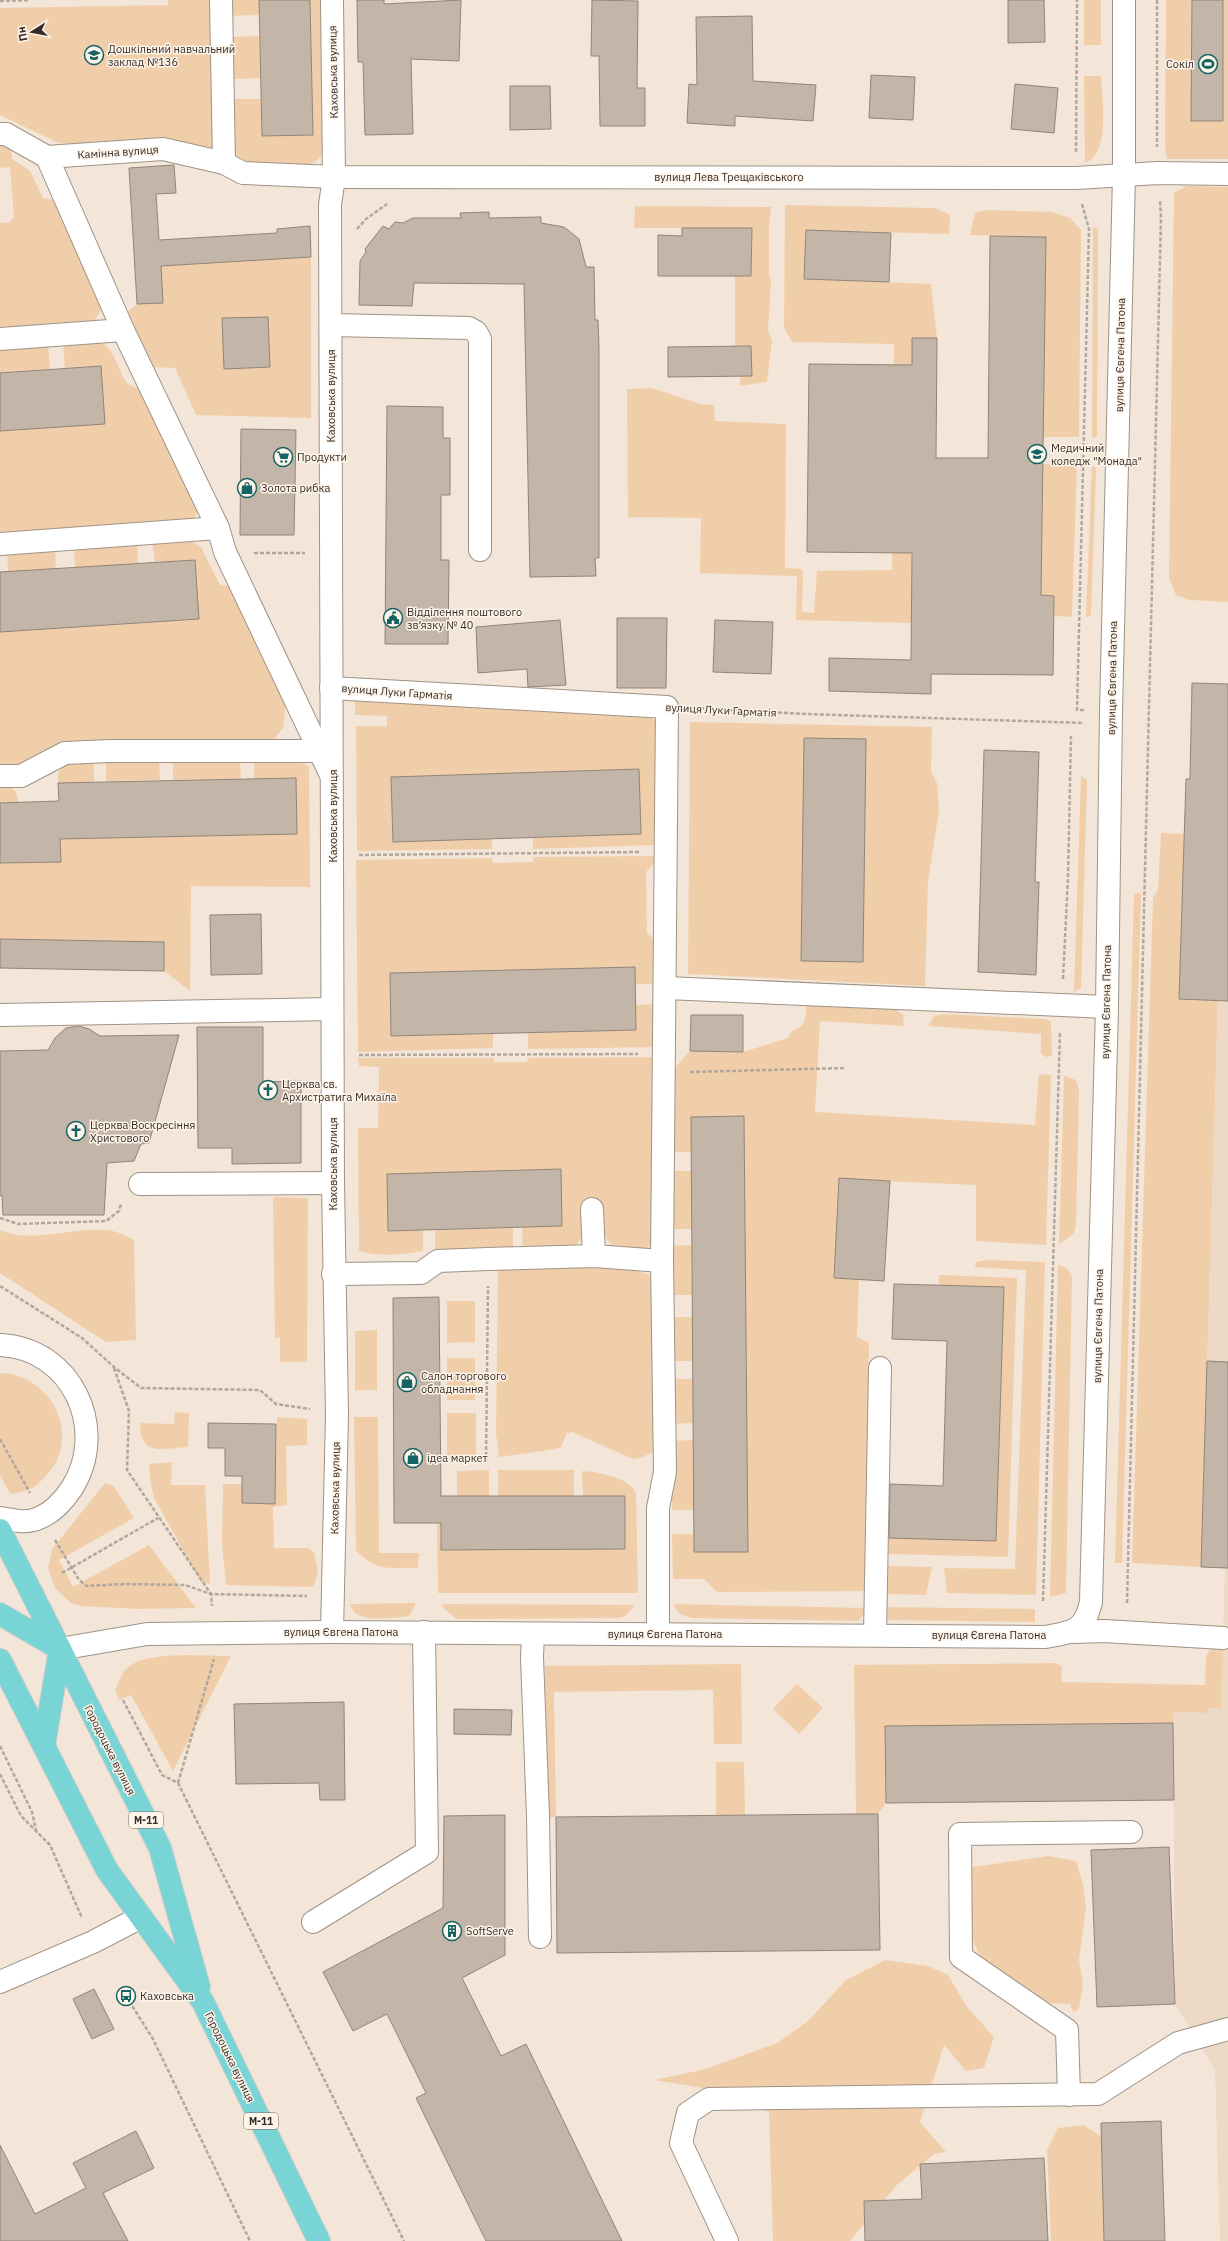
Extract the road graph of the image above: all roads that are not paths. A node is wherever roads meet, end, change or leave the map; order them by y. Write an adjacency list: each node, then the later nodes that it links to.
1 (221, 0): 6 (street)
2 (332, 0): 9 (street, Каховська вулиця)
3 (1124, 0): 8 (street, вулиця Євгена Патона)
4 (0, 134): 5 (street)
5 (47, 157): 6 (street, Камінна вулиця); 11 (street)
6 (224, 163): 9 (street, Камінна вулиця)
7 (1228, 174): 8 (street, вулиця Лева Трещаківського)
8 (1124, 176): 9 (street, вулиця Лева Трещаківського); 21 (street, вулиця Євгена Патона)
9 (334, 177): 10 (street, Каховська вулиця)
10 (331, 325): 15 (street); 16 (street, Каховська вулиця)
11 (123, 330): 12 (street); 13 (street)
12 (0, 339)
13 (218, 528): 14 (street); 17 (street)
14 (0, 544)
15 (480, 550)
16 (331, 688): 19 (street, Каховська вулиця); 20 (street, вулиця Луки Гарматія)
17 (318, 751): 18 (street); 19 (street)
18 (0, 776)
19 (333, 778): 22 (street, Каховська вулиця)
20 (666, 988): 21 (street); 28 (street)
21 (1106, 1007): 37 (street, вулиця Євгена Патона)
22 (332, 1009): 23 (street); 24 (street, Каховська вулиця)
23 (0, 1015)
24 (333, 1183): 25 (street); 29 (street, Каховська вулиця)
25 (140, 1184)
26 (592, 1209): 27 (street)
27 (594, 1256): 28 (street); 29 (street)
28 (662, 1261): 39 (street)
29 (334, 1274): 35 (street, Каховська вулиця)
30 (0, 1345): 32 (street)
31 (880, 1368): 40 (street)
32 (0, 1518)
33 (0, 1530): 42 (main road, Городоцька вулиця / М-11)
34 (0, 1614): 42 (main road)
35 (332, 1632): 36 (street, вулиця Євгена Патона); 42 (street, вулиця Євгена Патона)
36 (424, 1632): 38 (street, вулиця Євгена Патона); 48 (street)
37 (1073, 1632): 40 (street, вулиця Євгена Патона); 41 (street)
38 (533, 1634): 39 (street, вулиця Євгена Патона); 49 (street)
39 (658, 1634): 40 (street, вулиця Євгена Патона)
40 (875, 1635)
41 (1223, 1638)
42 (60, 1649): 45 (main road); 51 (main road, Городоцька вулиця / М-11)
43 (0, 1660): 44 (main road, Городоцька вулиця / М-11)
44 (6, 1684): 45 (main road, Городоцька вулиця / М-11)
45 (44, 1745): 47 (main road, Городоцька вулиця / М-11)
46 (1131, 1832): 53 (street)
47 (141, 1917): 50 (street); 51 (main road, Городоцька вулиця / М-11)
48 (313, 1922)
49 (540, 1937)
50 (0, 1982)
51 (203, 2002): 54 (main road, Городоцька вулиця / М-11)
52 (1228, 2029): 53 (street)
53 (1069, 2095): 55 (street)
54 (319, 2241)
55 (727, 2241)

